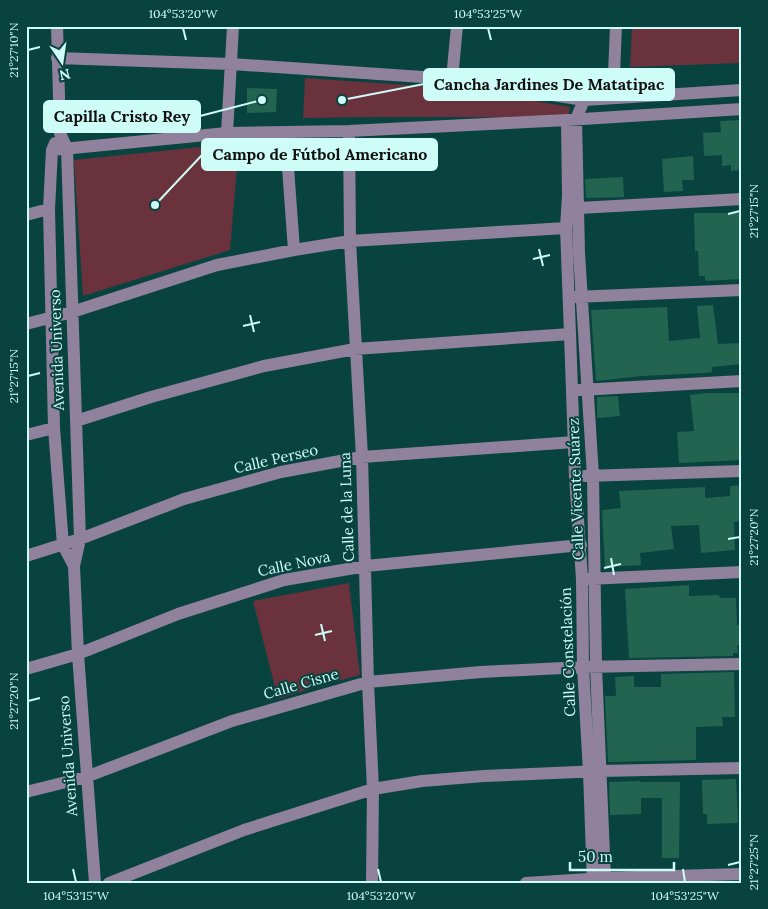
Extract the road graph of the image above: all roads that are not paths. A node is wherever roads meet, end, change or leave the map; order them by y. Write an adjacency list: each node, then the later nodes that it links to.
1 (57, 26): 5 (street, Avenida Universo)
2 (233, 26): 6 (street)
3 (458, 26): 7 (street)
4 (616, 26): 9 (street)
5 (57, 58): 6 (street); 14 (street, Avenida Universo)
6 (231, 64): 7 (street); 15 (street)
7 (452, 79): 10 (street)
8 (742, 90): 9 (street)
9 (613, 98): 10 (street)
10 (584, 100): 12 (street, Calle Vicente Suárez)
11 (742, 109): 12 (street)
12 (572, 120): 13 (street); 20 (street, Calle Vicente Suárez)
13 (349, 131): 15 (street); 27 (street, Calle de la Luna)
14 (60, 133): 16 (street, Avenida Universo); 17 (street, Avenida Universo)
15 (227, 133): 16 (street)
16 (67, 149): 17 (street); 19 (street, Avenida Universo)
17 (52, 150): 21 (street, Avenida Universo)
18 (287, 154): 28 (street)
19 (69, 194): 21 (street); 33 (street, Avenida Universo)
20 (573, 194): 23 (street, Calle Vicente Suárez); 26 (street, Calle Constelación)
21 (50, 195): 24 (street, Avenida Universo)
22 (742, 199): 23 (street)
23 (579, 208): 29 (street, Calle Vicente Suárez)
24 (49, 209): 25 (street); 34 (street, Avenida Universo)
25 (26, 215)
26 (566, 228): 27 (street); 29 (street, Calle Constelación)
27 (350, 242): 28 (street); 37 (street, Calle de la Luna)
28 (294, 250): 33 (street)
29 (574, 254): 31 (street, Calle Constelación); 32 (street, Calle Vicente Suárez)
30 (742, 290): 32 (street)
31 (569, 297): 32 (street); 36 (street, Calle Constelación)
32 (583, 297): 40 (street, Calle Vicente Suárez)
33 (72, 312): 34 (street); 41 (street, Avenida Universo)
34 (51, 318): 35 (street); 42 (street, Avenida Universo)
35 (26, 324)
36 (570, 334): 37 (street); 39 (street, Calle Constelación)
37 (355, 349): 41 (street); 45 (street, Calle de la Luna)
38 (742, 381): 40 (street)
39 (572, 390): 40 (street); 44 (street, Calle Constelación)
40 (588, 390): 48 (street, Calle Vicente Suárez)
41 (76, 420): 49 (street, Avenida Universo)
42 (54, 428): 43 (street); 50 (street, Avenida Universo)
43 (26, 435)
44 (574, 442): 45 (street, Calle Perseo); 47 (street, Calle Constelación)
45 (362, 457): 49 (street, Calle Perseo); 54 (street, Calle de la Luna)
46 (742, 470): 48 (street)
47 (575, 476): 48 (street); 51 (street, Calle Constelación)
48 (594, 476): 56 (street, Calle Vicente Suárez)
49 (80, 539): 50 (street, Calle Perseo); 53 (street, Avenida Universo)
50 (63, 544): 52 (street, Calle Perseo); 53 (street, Avenida Universo)
51 (581, 545): 54 (street, Calle Nova); 57 (street, Calle Constelación)
52 (26, 556)
53 (74, 566): 58 (street, Avenida Universo)
54 (366, 566): 58 (street, Calle Nova); 63 (street, Calle de la Luna)
55 (742, 572): 56 (street)
56 (596, 578): 57 (street); 61 (street, Calle Vicente Suárez)
57 (582, 579): 60 (street, Calle Constelación)
58 (78, 654): 62 (street, Calle Nova); 66 (street, Avenida Universo)
59 (742, 664): 61 (street, Calle Cisne)
60 (583, 667): 61 (street, Calle Cisne); 63 (street, Calle Cisne); 65 (street, Calle Constelación)
61 (596, 667): 65 (street, Calle Vicente Suárez)
62 (26, 669)
63 (368, 682): 66 (street, Calle Cisne); 67 (street, Calle de la Luna)
64 (742, 768): 65 (street)
65 (594, 771): 67 (street); 70 (street, Calle Constelación)
66 (86, 777): 68 (street, Calle Cisne); 71 (street, Avenida Universo)
67 (373, 789): 72 (street); 73 (street, Calle de la Luna)
68 (26, 792)
69 (742, 874): 70 (street)
70 (597, 880): 74 (street)
71 (95, 883)
72 (109, 883)
73 (372, 883)
74 (526, 883)

